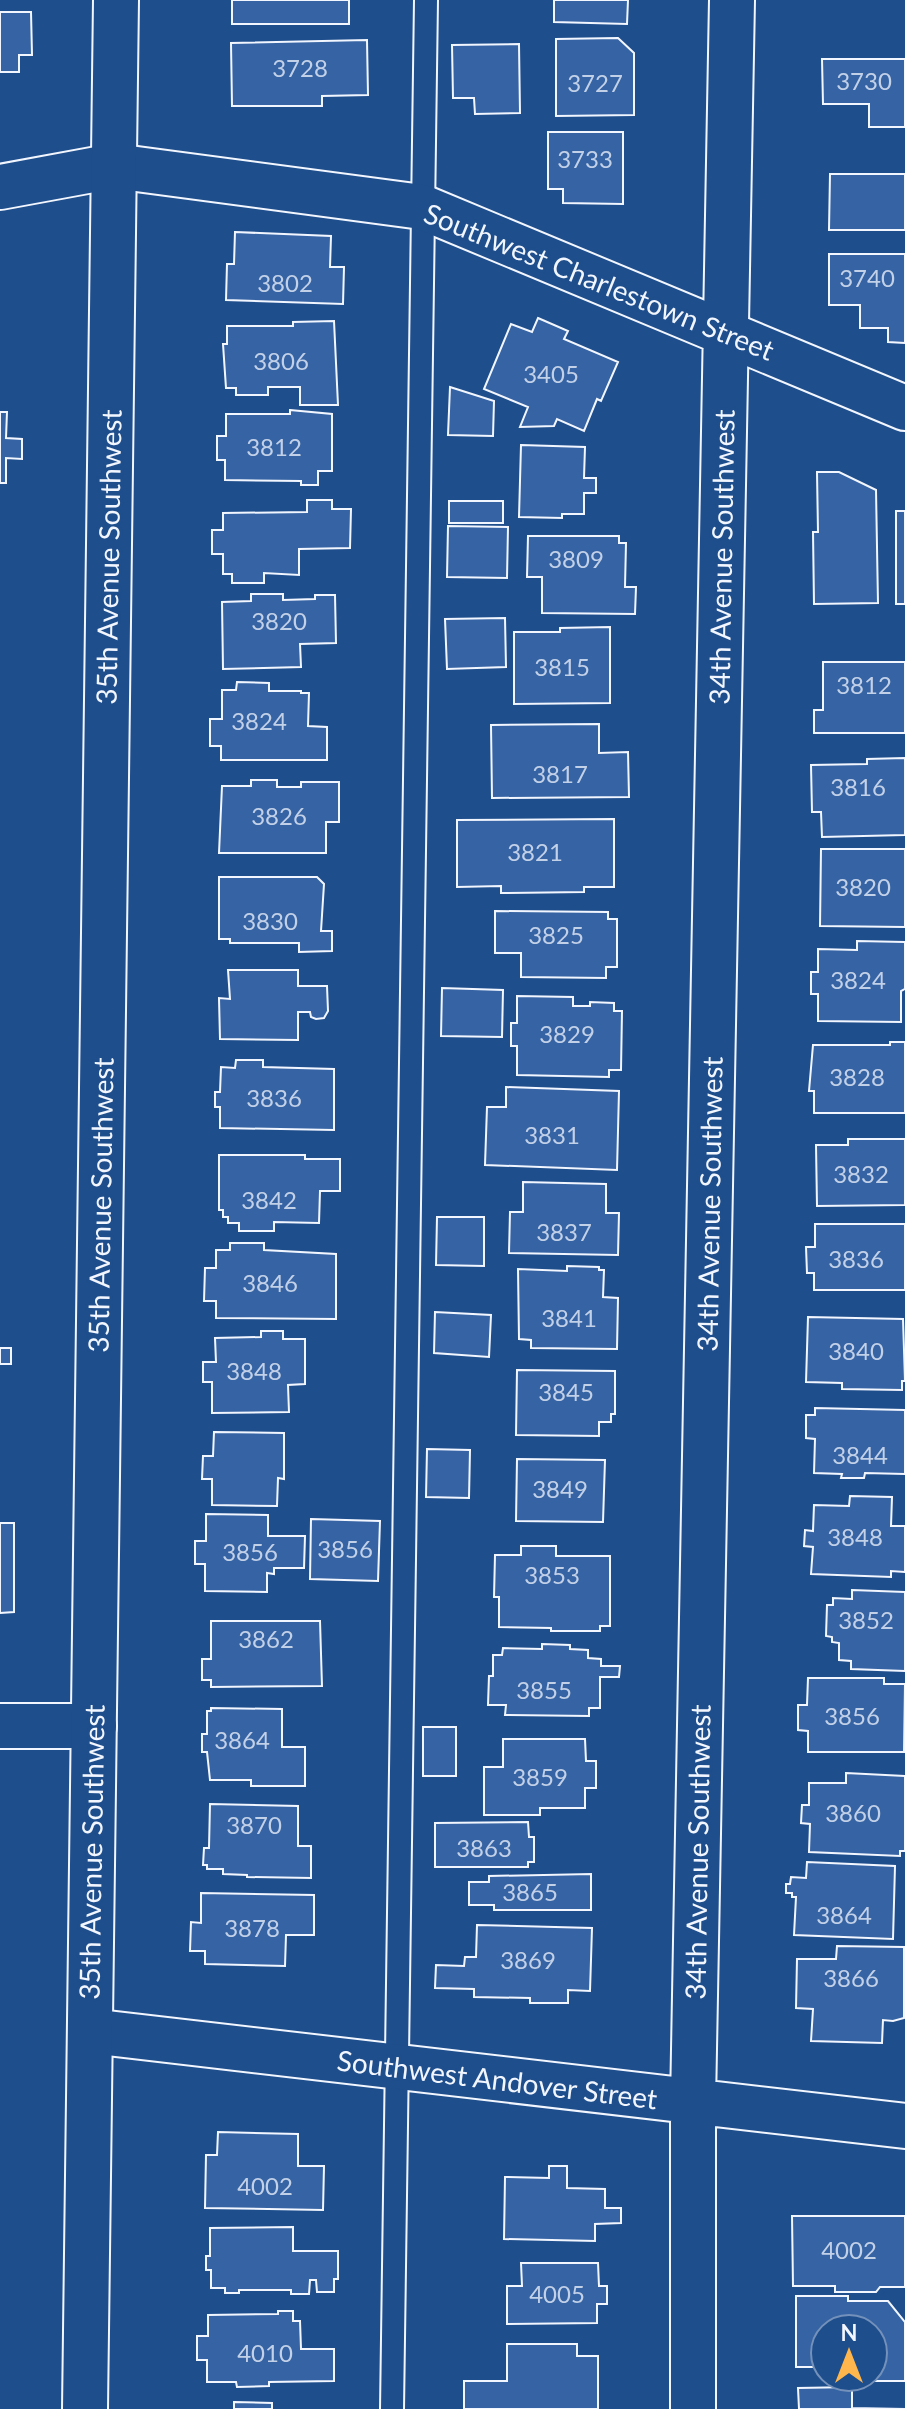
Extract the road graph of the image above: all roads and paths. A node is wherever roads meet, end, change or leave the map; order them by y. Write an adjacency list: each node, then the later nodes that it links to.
1 (116, 0): 4 (street, 35th Avenue Southwest)
2 (426, 0): 6 (lane)
3 (732, 0): 7 (street, 34th Avenue Southwest)
4 (114, 166): 5 (street, Southwest Charlestown Street); 6 (street, Southwest Charlestown Street); 10 (street, 35th Avenue Southwest)
5 (0, 187)
6 (422, 207): 7 (street, Southwest Charlestown Street); 12 (lane)
7 (726, 335): 8 (street, Southwest Charlestown Street); 13 (street, 34th Avenue Southwest)
8 (905, 408)
9 (0, 1726): 10 (street)
10 (94, 1726): 11 (street, 35th Avenue Southwest)
11 (90, 2031): 12 (street, Southwest Andover Street); 15 (street, 35th Avenue Southwest)
12 (396, 2067): 13 (street, Southwest Andover Street); 16 (lane)
13 (693, 2103): 14 (street, Southwest Andover Street); 17 (street, 34th Avenue Southwest)
14 (905, 2126)
15 (85, 2409)
16 (392, 2409)
17 (693, 2409)

